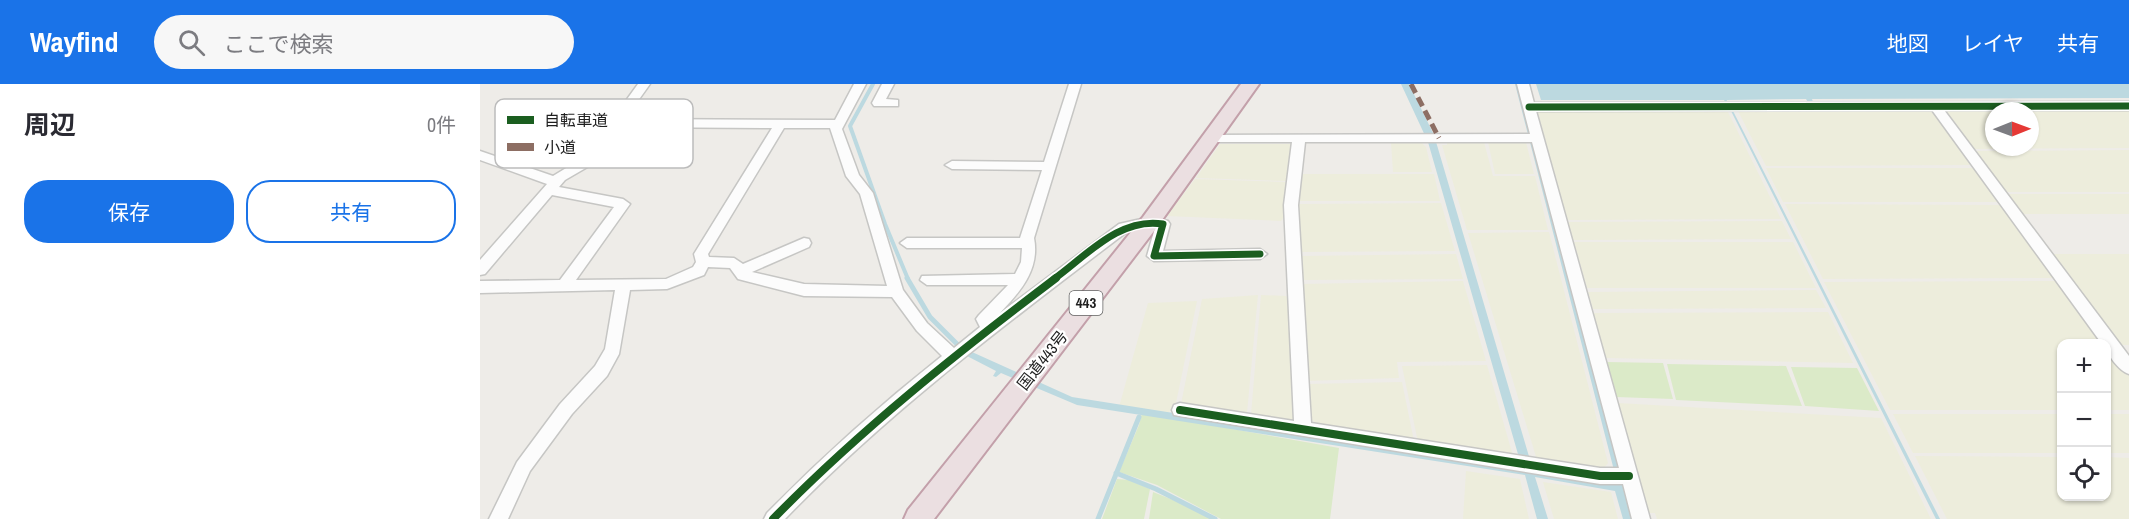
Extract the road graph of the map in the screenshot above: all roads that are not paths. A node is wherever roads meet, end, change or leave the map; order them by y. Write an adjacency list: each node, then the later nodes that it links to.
1 (644, 84): 7 (street)
2 (860, 84): 14 (street)
3 (888, 84): 8 (street)
4 (1075, 84): 21 (street)
5 (1251, 84): 15 (highway, 国道443号 / 443)
6 (1523, 84): 11 (street)
7 (633, 99)
8 (894, 103)
9 (1935, 106): 10 (street); 11 (street); 41 (street)
10 (2129, 106)
11 (1529, 107): 17 (street)
12 (693, 123): 13 (street)
13 (780, 124): 14 (street); 30 (street)
14 (838, 124): 38 (street)
15 (1213, 138): 16 (street); 25 (highway, 国道443号 / 443)
16 (1299, 138): 17 (street); 43 (street)
17 (1536, 138): 44 (street)
18 (480, 155): 19 (street)
19 (495, 161)
20 (952, 165): 21 (street)
21 (1049, 166): 28 (street)
22 (511, 168): 24 (street)
23 (578, 168): 24 (street)
24 (553, 186): 31 (street); 37 (street)
25 (1150, 222): 29 (street); 39 (street); 47 (highway, 国道443号 / 443)
26 (804, 243): 32 (street)
27 (907, 243): 28 (street)
28 (1028, 243): 33 (street)
29 (1260, 254)
30 (703, 262): 32 (street); 35 (street)
31 (480, 270)
32 (741, 271): 38 (street)
33 (1020, 279): 34 (street); 39 (street)
34 (927, 280)
35 (623, 285): 37 (street); 45 (street)
36 (480, 286): 37 (street)
37 (564, 286)
38 (896, 292): 40 (street)
39 (989, 329): 40 (street)
40 (954, 358): 46 (street)
41 (2128, 365)
42 (1180, 410): 43 (street)
43 (1303, 429): 44 (street)
44 (1629, 476): 48 (street)
45 (498, 519)
46 (773, 519)
47 (918, 519)
48 (1641, 519)

